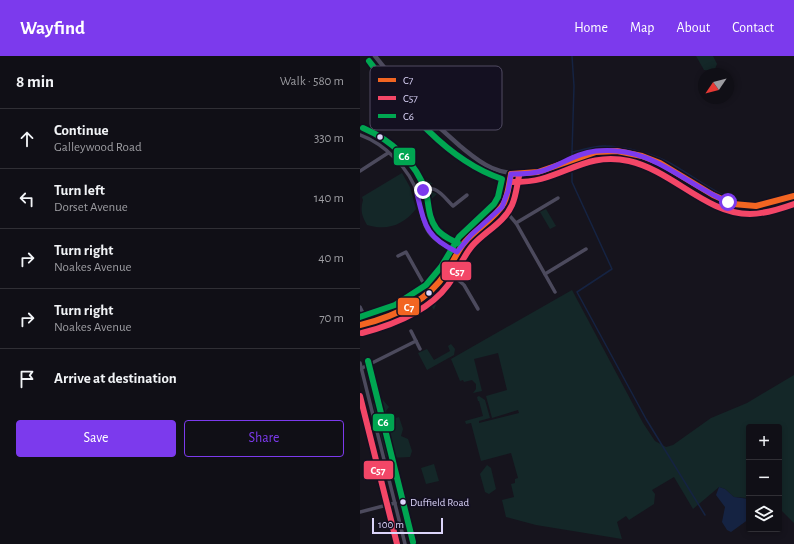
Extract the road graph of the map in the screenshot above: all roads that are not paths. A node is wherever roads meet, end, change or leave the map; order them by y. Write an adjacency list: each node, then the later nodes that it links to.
1 (375, 56): 2 (street)
2 (383, 66)
3 (441, 130): 7 (street)
4 (360, 135): 5 (street)
5 (388, 153): 6 (street); 8 (street)
6 (360, 171)
7 (511, 174): 10 (street); 12 (street)
8 (417, 194): 9 (street); 15 (street)
9 (467, 195)
10 (794, 196)
11 (558, 198): 13 (street)
12 (502, 207): 13 (street); 15 (street)
13 (516, 223): 18 (street)
14 (586, 249): 18 (street)
15 (457, 252): 17 (street)
16 (398, 256): 20 (street)
17 (448, 271): 20 (street); 22 (street)
18 (545, 274): 19 (street)
19 (555, 292)
20 (429, 293): 23 (street)
21 (360, 307): 23 (street)
22 (478, 309)
23 (368, 323): 24 (street)
24 (360, 325)
25 (411, 331): 26 (street)
26 (416, 341): 27 (street); 29 (street)
27 (420, 349)
28 (360, 363): 29 (street)
29 (362, 368): 30 (street)
30 (394, 503): 31 (street); 32 (street)
31 (360, 512)
32 (405, 544)

